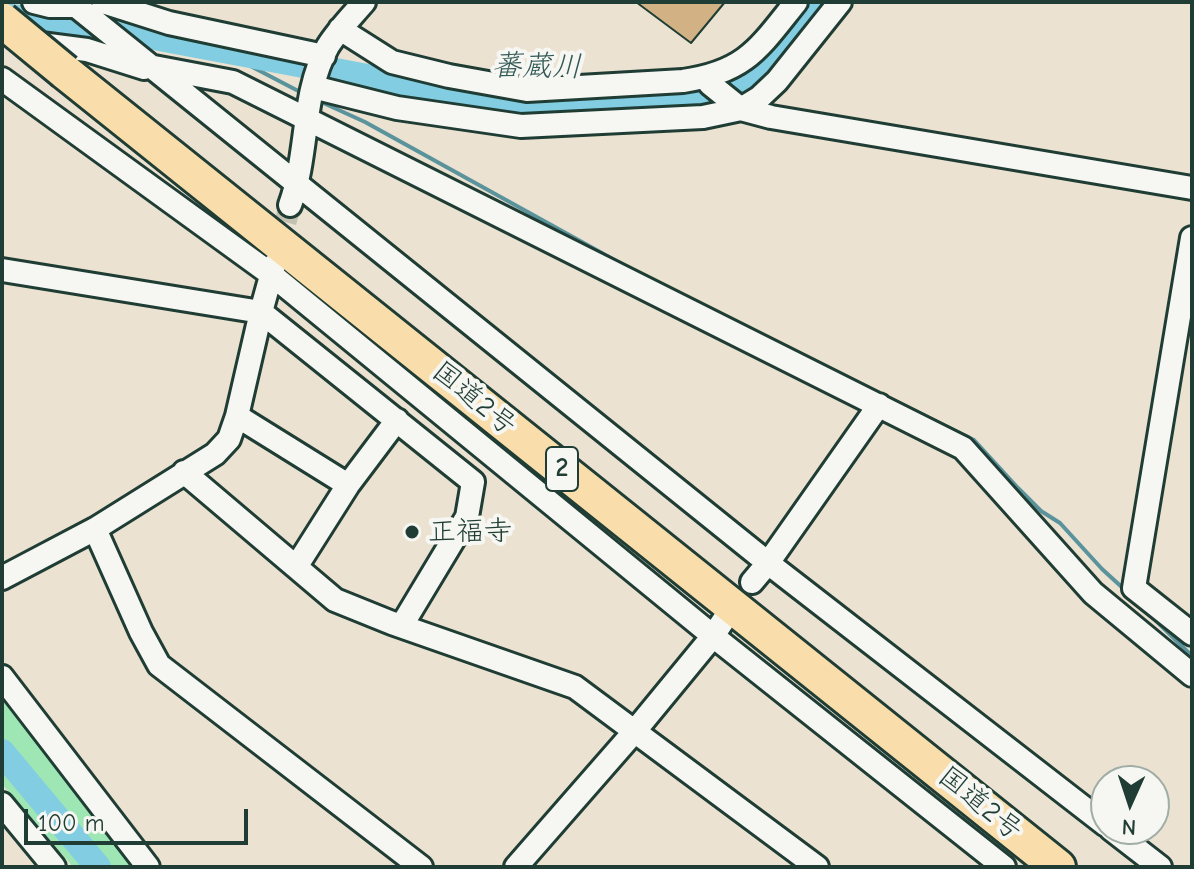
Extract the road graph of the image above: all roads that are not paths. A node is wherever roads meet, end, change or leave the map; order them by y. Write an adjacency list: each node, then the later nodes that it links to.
1 (34, 2): 6 (street)
2 (103, 2): 10 (street)
3 (364, 2): 8 (street)
4 (796, 2): 13 (street)
5 (840, 2): 15 (street)
6 (73, 4): 11 (street)
7 (2, 20): 49 (highway, 国道2号 / 2, bridge)
8 (340, 29): 10 (street); 13 (street)
9 (2, 40): 11 (street)
10 (323, 58): 14 (street)
11 (153, 69): 16 (street); 18 (street)
12 (2, 79): 20 (street)
13 (709, 81): 15 (street)
14 (313, 88): 15 (street); 16 (street)
15 (740, 109): 17 (street)
16 (308, 120): 18 (street); 23 (street)
17 (1192, 188)
18 (294, 195): 29 (street)
19 (1192, 238): 35 (street)
20 (274, 266): 22 (street); 36 (street)
21 (2, 270): 22 (street)
22 (261, 312): 24 (street); 25 (street)
23 (879, 405): 29 (street); 37 (street)
24 (237, 416): 26 (street); 27 (street)
25 (397, 420): 27 (street); 34 (street)
26 (184, 472): 28 (street); 30 (street)
27 (348, 485): 30 (street)
28 (95, 529): 31 (street); 45 (street)
29 (768, 563): 32 (street); 41 (street)
30 (296, 567): 34 (street)
31 (2, 578)
32 (752, 582)
33 (729, 612): 36 (street)
34 (402, 625): 39 (street)
35 (1192, 634)
36 (713, 636): 39 (street); 48 (street)
37 (1192, 675)
38 (2, 677): 44 (street)
39 (634, 732): 46 (street); 47 (street)
40 (2, 804): 43 (street)
41 (1090, 813)
42 (1132, 845): 50 (street)
43 (54, 867)
44 (148, 867)
45 (421, 867)
46 (516, 867)
47 (817, 867)
48 (1004, 867)
49 (1058, 867)
50 (1160, 867)

